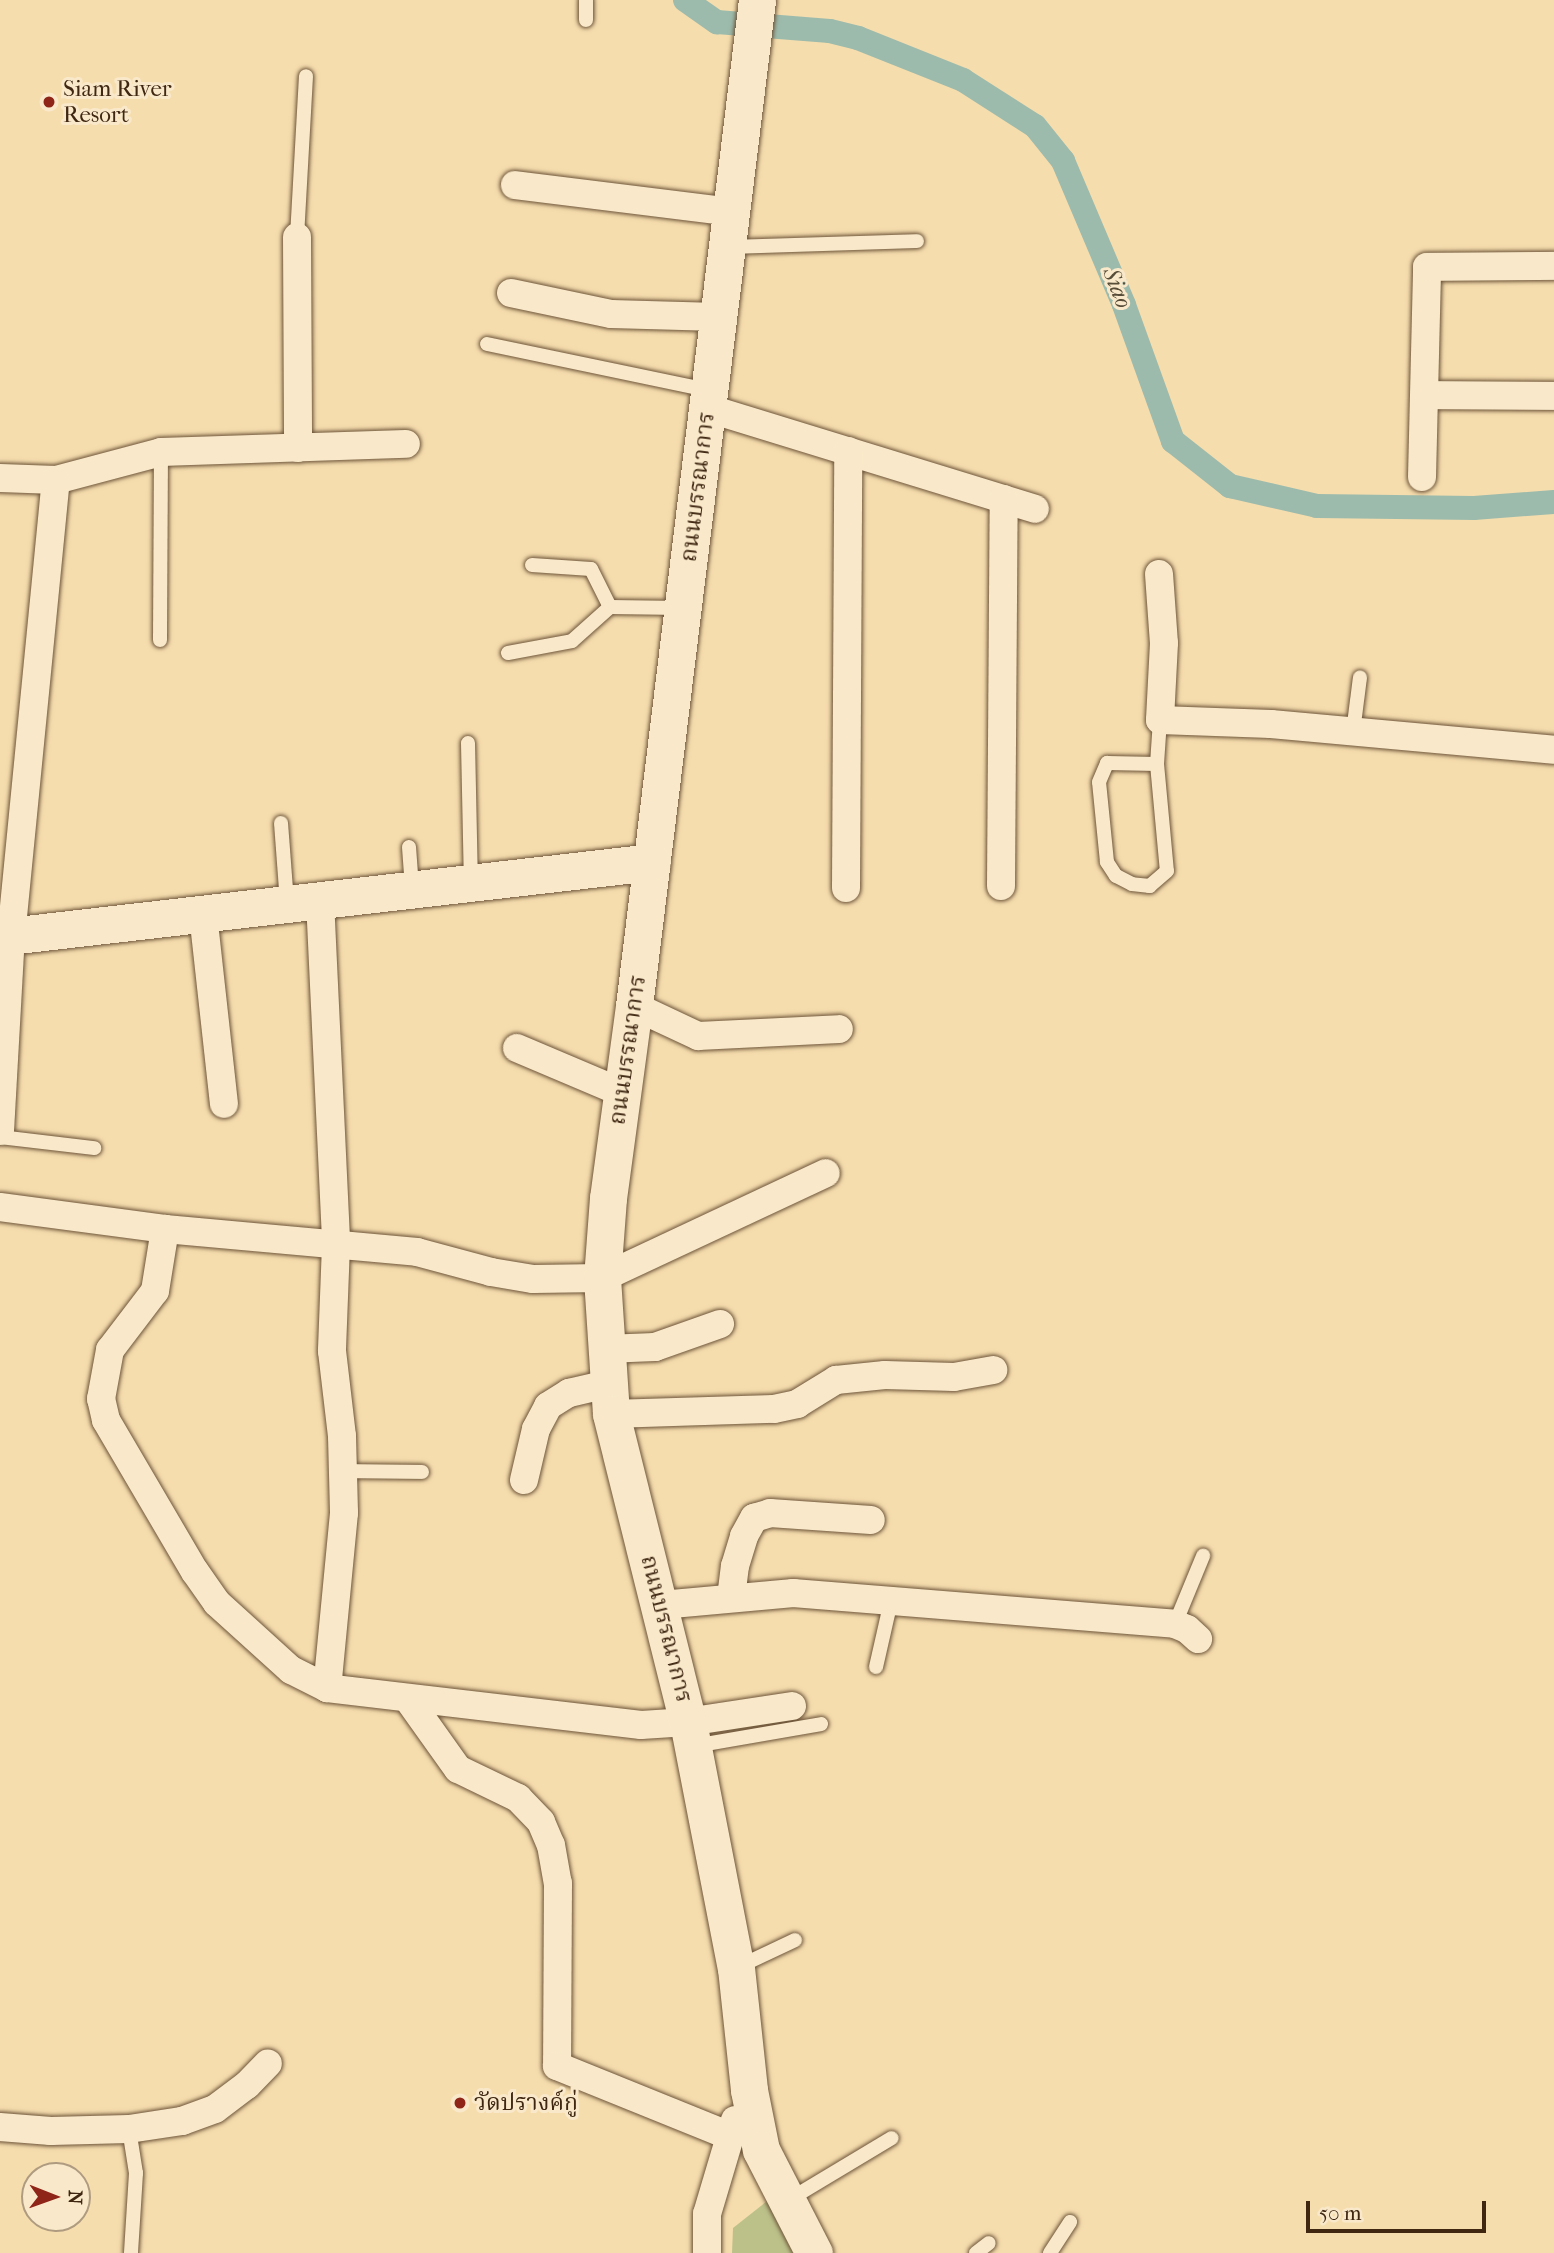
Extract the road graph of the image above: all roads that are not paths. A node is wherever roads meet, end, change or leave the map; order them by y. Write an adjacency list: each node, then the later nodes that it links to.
1 (586, 0): 3 (lane)
2 (757, 0): 6 (street, ถนนบรรณาการ)
3 (586, 20)
4 (306, 76): 7 (lane)
5 (515, 185): 6 (street)
6 (729, 230): 8 (lane); 11 (street, ถนนบรรณาการ)
7 (297, 237): 17 (street)
8 (917, 241)
9 (1554, 266): 13 (street)
10 (511, 293): 11 (street)
11 (718, 317): 15 (street, ถนนบรรณาการ)
12 (487, 344): 15 (lane)
13 (1425, 395): 14 (street); 20 (street)
14 (1554, 396)
15 (708, 399): 18 (street); 28 (street, ถนนบรรณาการ)
16 (406, 444): 17 (street)
17 (298, 448): 19 (street)
18 (848, 451): 23 (street); 42 (street)
19 (161, 453): 22 (street); 29 (lane)
20 (1422, 477)
21 (0, 478): 22 (street)
22 (56, 480): 46 (street)
23 (1004, 499): 24 (street); 41 (street)
24 (1035, 509)
25 (532, 565): 27 (lane)
26 (1160, 574): 32 (street)
27 (610, 607): 28 (lane); 30 (lane)
28 (683, 608): 39 (street, ถนนบรรณาการ)
29 (160, 639)
30 (508, 653)
31 (1360, 677): 33 (lane)
32 (1160, 720): 33 (street); 36 (lane)
33 (1353, 732): 35 (street)
34 (468, 743): 40 (lane)
35 (1554, 750)
36 (1157, 764): 36 (lane)
37 (281, 823): 44 (lane)
38 (409, 848): 43 (lane)
39 (652, 862): 40 (street); 47 (street, ถนนบรรณาการ)
40 (471, 882): 43 (street)
41 (1001, 886)
42 (846, 888)
43 (412, 889): 44 (street)
44 (303, 902): 45 (street); 58 (street)
45 (204, 914): 46 (street); 51 (street)
46 (6, 937): 52 (street)
47 (634, 1006): 48 (street); 50 (street, ถนนบรรณาการ)
48 (839, 1029)
49 (517, 1048): 50 (street)
50 (622, 1093): 59 (street, ถนนบรรณาการ)
51 (224, 1104)
52 (0, 1130)
53 (0, 1138): 54 (lane)
54 (94, 1148)
55 (826, 1173): 59 (street)
56 (0, 1208): 57 (street)
57 (165, 1229): 58 (street); 73 (street)
58 (336, 1245): 59 (street); 63 (street)
59 (602, 1278): 62 (street, ถนนบรรณาการ)
60 (720, 1324): 62 (street)
61 (993, 1370): 62 (street)
62 (607, 1382): 65 (street); 70 (street, ถนนบรรณาการ)
63 (343, 1471): 64 (lane); 73 (street)
64 (422, 1472)
65 (524, 1479)
66 (871, 1520): 68 (street)
67 (1203, 1556): 71 (lane)
68 (731, 1598): 69 (street); 70 (street)
69 (891, 1601): 71 (street); 72 (lane)
70 (661, 1605): 77 (street, ถนนบรรณาการ)
71 (1186, 1632)
72 (876, 1667)
73 (327, 1688): 74 (street)
74 (408, 1699): 77 (street); 84 (street)
75 (792, 1706): 77 (street)
76 (821, 1724): 77 (lane)
77 (690, 1734): 79 (street, ถนนบรรณาการ)
78 (794, 1940): 79 (lane)
79 (736, 1968): 81 (street, ถนนบรรณาการ)
80 (268, 2063): 83 (street)
81 (749, 2090): 84 (street); 86 (street, ถนนบรรณาการ)
82 (0, 2127): 83 (street)
83 (129, 2129): 89 (lane)
84 (728, 2136): 90 (street)
85 (892, 2138): 86 (lane)
86 (786, 2202): 91 (street, ถนนบรรณาการ)
87 (1070, 2222): 93 (lane)
88 (989, 2243): 92 (lane)
89 (131, 2253)
90 (707, 2253)
91 (814, 2253)
92 (976, 2253)
93 (1050, 2253)

